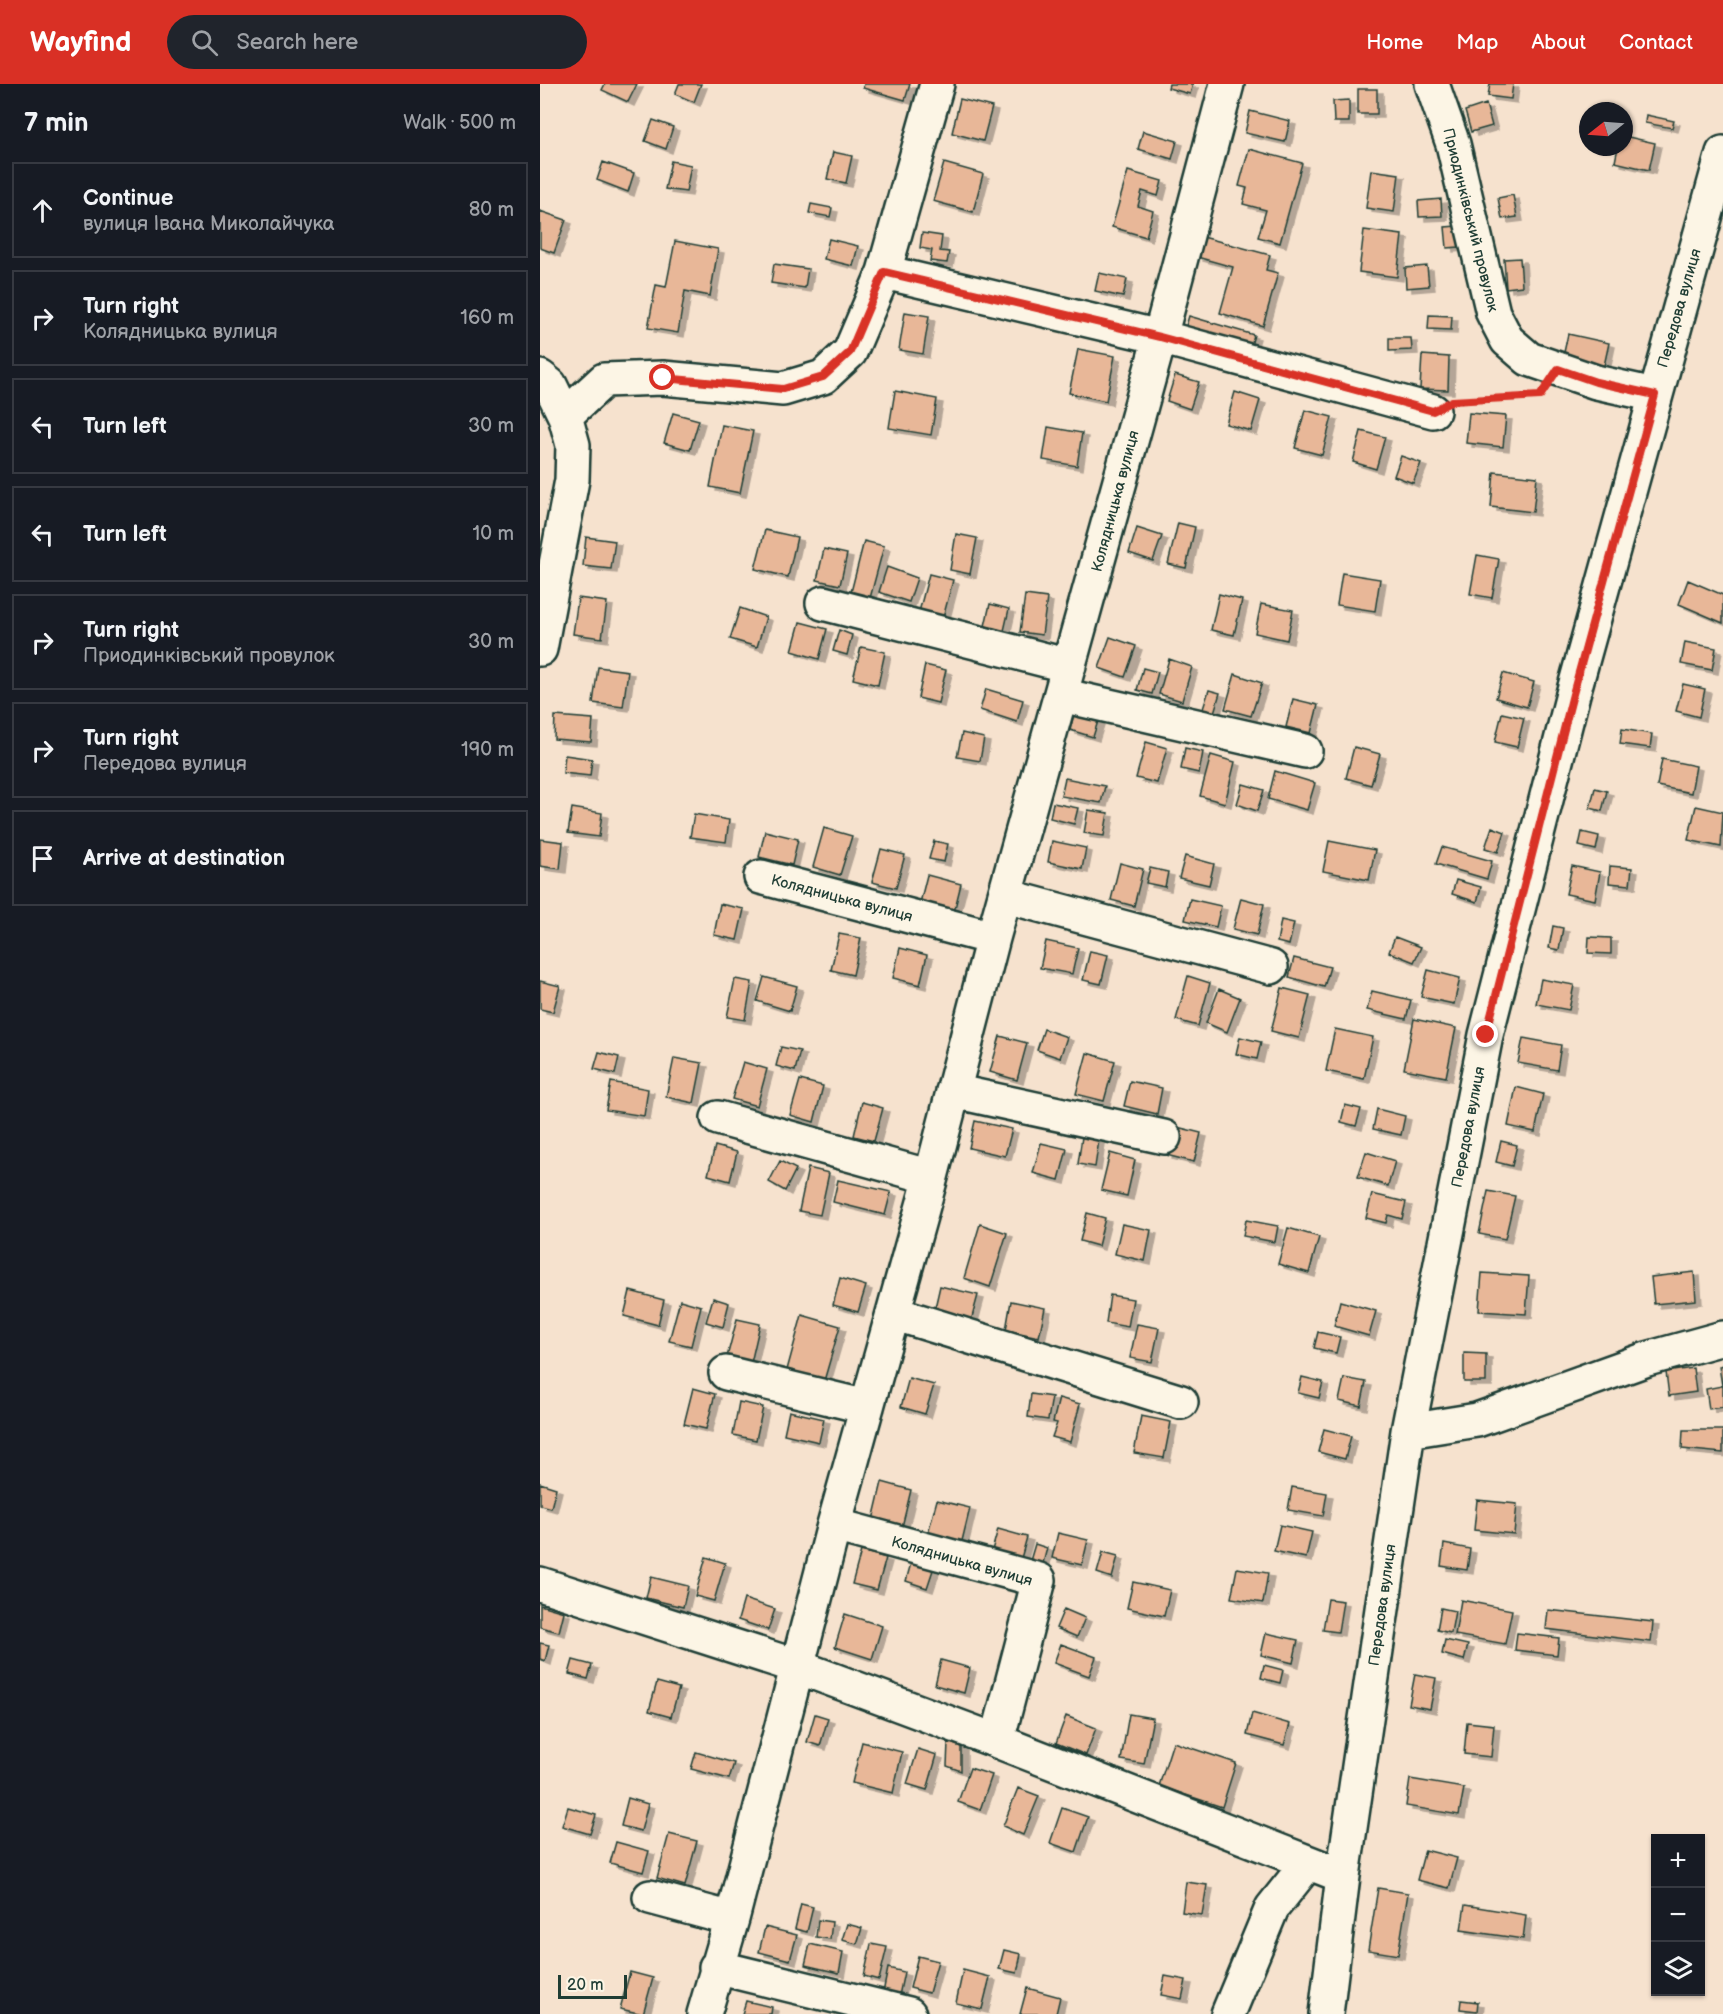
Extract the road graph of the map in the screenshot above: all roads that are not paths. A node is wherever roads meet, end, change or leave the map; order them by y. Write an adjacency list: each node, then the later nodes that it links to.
1 (937, 84): 5 (street)
2 (1227, 84): 6 (street, Колядницька вулиця)
3 (1432, 84): 8 (street, Приодинківський провулок)
4 (1723, 153): 8 (street, Передова вулиця)
5 (884, 272): 6 (street); 10 (street)
6 (1160, 337): 9 (street); 13 (street, Колядницька вулиця)
7 (540, 377): 10 (street)
8 (1655, 395): 28 (street, Передова вулиця)
9 (1433, 411)
10 (565, 416): 12 (street)
11 (823, 603): 13 (street)
12 (540, 649)
13 (1065, 681): 14 (street); 16 (street, Колядницька вулиця)
14 (1305, 751)
15 (761, 877): 17 (street, Колядницька вулиця)
16 (1006, 896): 17 (street, Колядницька вулиця); 18 (street)
17 (993, 938): 19 (street, Колядницька вулиця)
18 (1270, 968)
19 (954, 1091): 21 (street); 22 (street, Колядницька вулиця)
20 (718, 1118): 22 (street)
21 (1164, 1137)
22 (932, 1177): 23 (street, Колядницька вулиця)
23 (893, 1313): 26 (street); 27 (street, Колядницька вулиця)
24 (1723, 1338): 28 (street)
25 (726, 1373): 27 (street)
26 (1181, 1402)
27 (867, 1407): 29 (street, Колядницька вулиця)
28 (1408, 1431): 34 (street, Передова вулиця)
29 (834, 1525): 31 (street, Колядницька вулиця); 32 (street, Колядницька вулиця)
30 (540, 1584): 31 (street)
31 (796, 1666): 32 (street); 36 (street, Колядницька вулиця)
32 (998, 1741): 33 (street)
33 (1308, 1863): 34 (street); 40 (street)
34 (1343, 1876): 41 (street, Передова вулиця)
35 (650, 1897): 36 (street)
36 (732, 1919): 37 (street, Колядницька вулиця)
37 (716, 1967): 38 (street, Колядницька вулиця); 39 (street)
38 (704, 2014)
39 (909, 2014)
40 (1228, 2014)
41 (1326, 2014)

